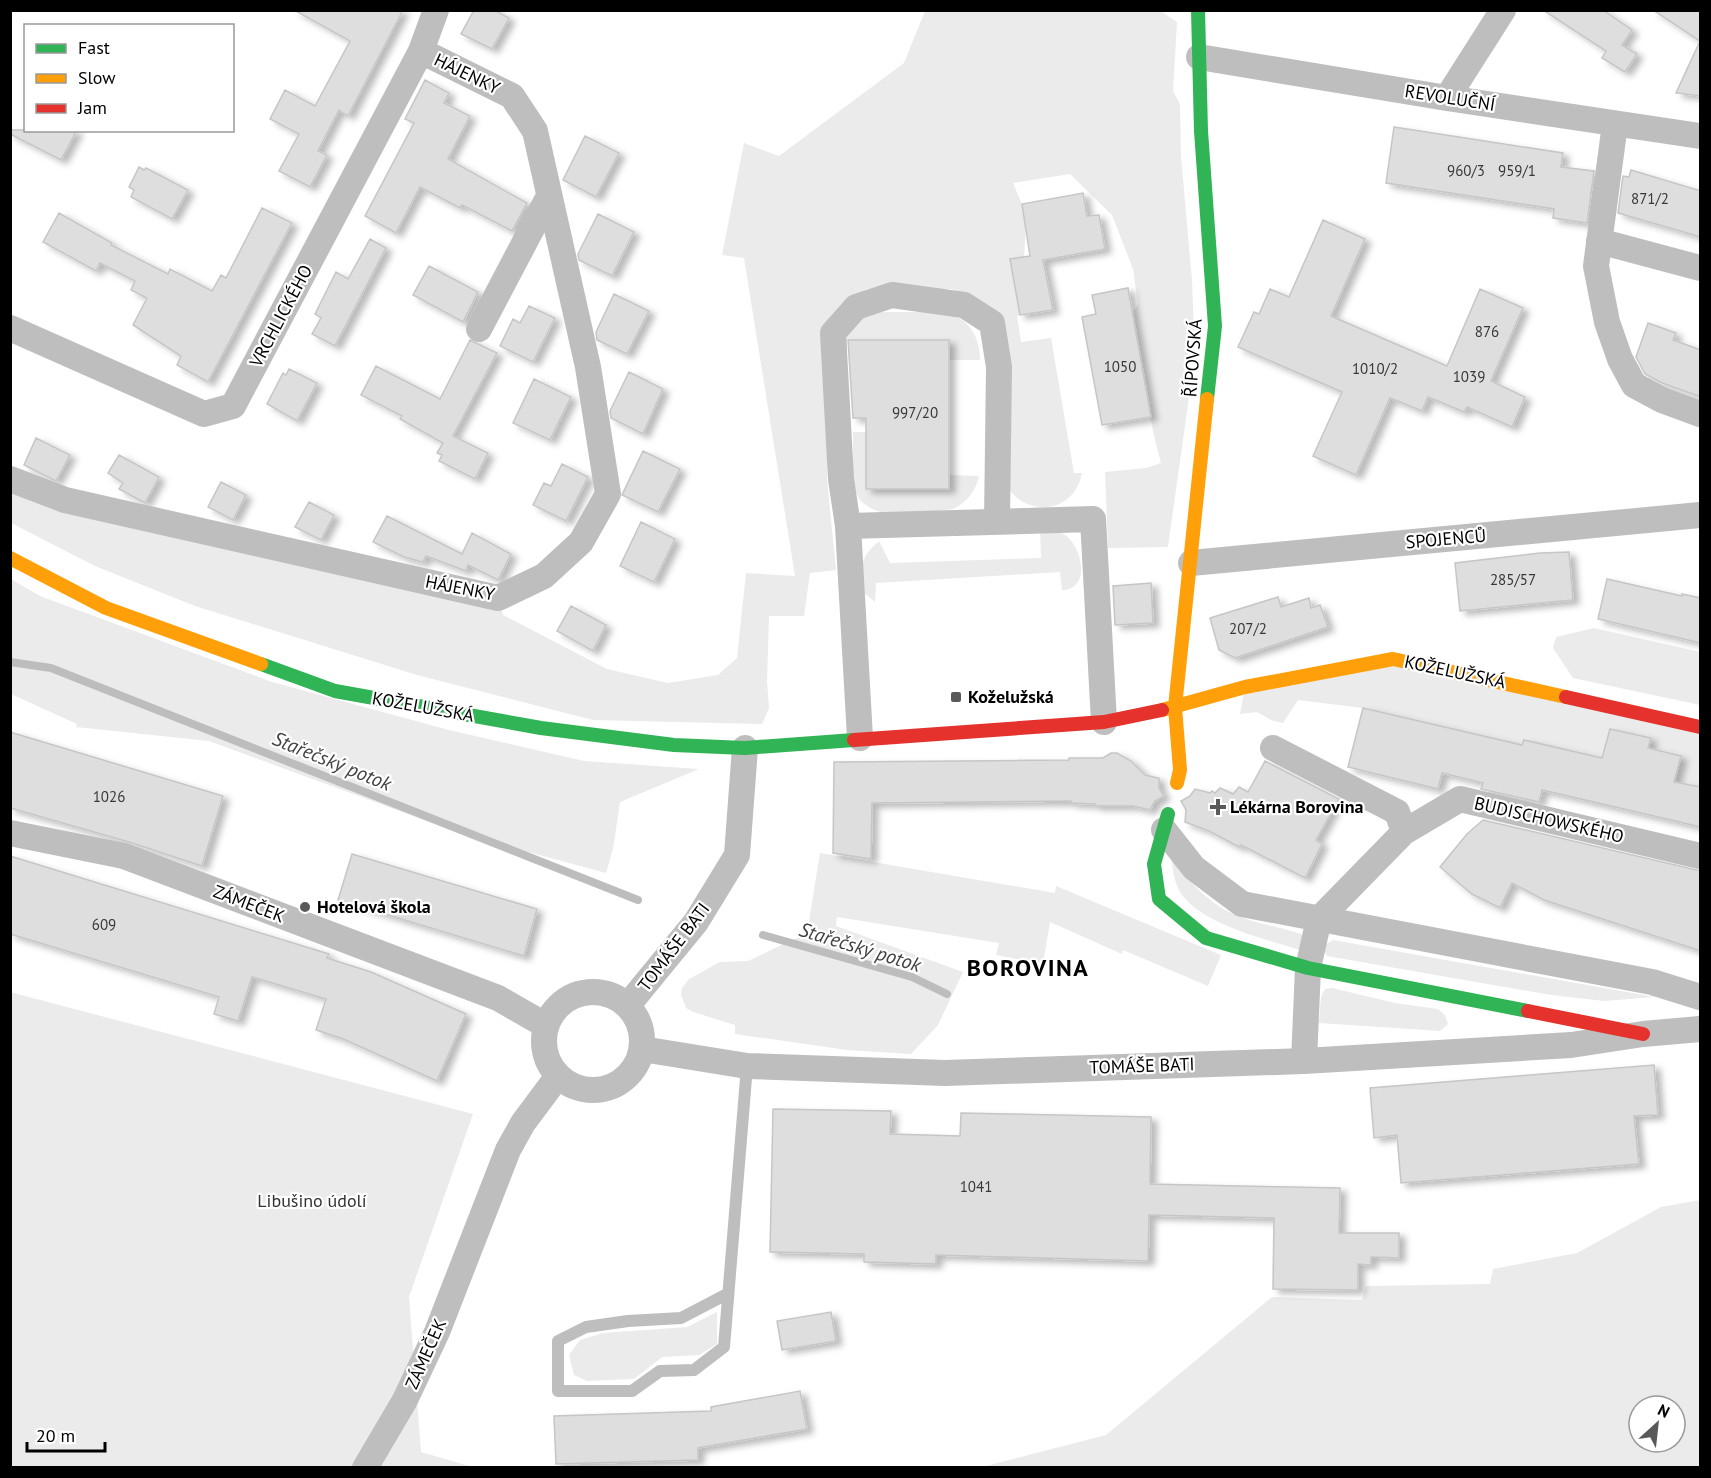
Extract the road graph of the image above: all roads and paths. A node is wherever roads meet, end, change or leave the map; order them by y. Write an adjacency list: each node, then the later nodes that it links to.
1 (436, 10): 4 (street, VRCHLICKÉHO)
2 (1198, 10): 5 (main road, ŘÍPOVSKÁ)
3 (1503, 10): 6 (street)
4 (421, 51): 9 (street, HÁJENKY); 12 (street, VRCHLICKÉHO)
5 (1199, 57): 6 (street, REVOLUČNÍ); 20 (main road, ŘÍPOVSKÁ)
6 (1447, 98): 7 (street, REVOLUČNÍ)
7 (1615, 124): 8 (street, REVOLUČNÍ); 10 (street)
8 (1701, 136)
9 (549, 196): 13 (street); 15 (street, HÁJENKY)
10 (1599, 241): 11 (street); 14 (street)
11 (1701, 268)
12 (10, 328)
13 (479, 328)
14 (1701, 414)
15 (10, 480)
16 (1701, 515): 20 (street, SPOJENCŮ)
17 (997, 522): 18 (street); 18 (street); 22 (street)
18 (848, 525): 24 (street)
19 (10, 558): 26 (main road, KOŽELUŽSKÁ)
20 (1191, 563): 21 (main road, ŘÍPOVSKÁ)
21 (1175, 707): 22 (main road, KOŽELUŽSKÁ); 23 (main road, KOŽELUŽSKÁ); 27 (main road)
22 (1104, 722): 24 (main road, KOŽELUŽSKÁ)
23 (1701, 727)
24 (860, 738): 26 (main road, KOŽELUŽSKÁ)
25 (1273, 747): 29 (street)
26 (745, 748): 35 (street, TOMÁŠE BATI)
27 (1177, 783)
28 (1166, 822): 32 (street); 33 (main road, TOMÁŠE BATI)
29 (1404, 832): 31 (street, BUDISCHOWSKÉHO); 32 (street, BUDISCHOWSKÉHO)
30 (10, 833): 36 (street, ZÁMEČEK)
31 (1701, 856)
32 (1319, 919): 33 (street); 34 (street)
33 (1308, 969): 38 (main road, TOMÁŠE BATI); 40 (street)
34 (1701, 997)
35 (628, 1005): 36 (street, TOMÁŠE BATI); 39 (street, TOMÁŠE BATI)
36 (545, 1025): 42 (street)
37 (1701, 1029): 38 (street, TOMÁŠE BATI)
38 (1643, 1034): 40 (street, TOMÁŠE BATI)
39 (642, 1049): 41 (street, TOMÁŠE BATI); 42 (street)
40 (1304, 1061): 41 (street, TOMÁŠE BATI)
41 (747, 1066): 43 (lane)
42 (558, 1076): 44 (street, ZÁMEČEK)
43 (728, 1294): 43 (lane)
44 (365, 1467)

